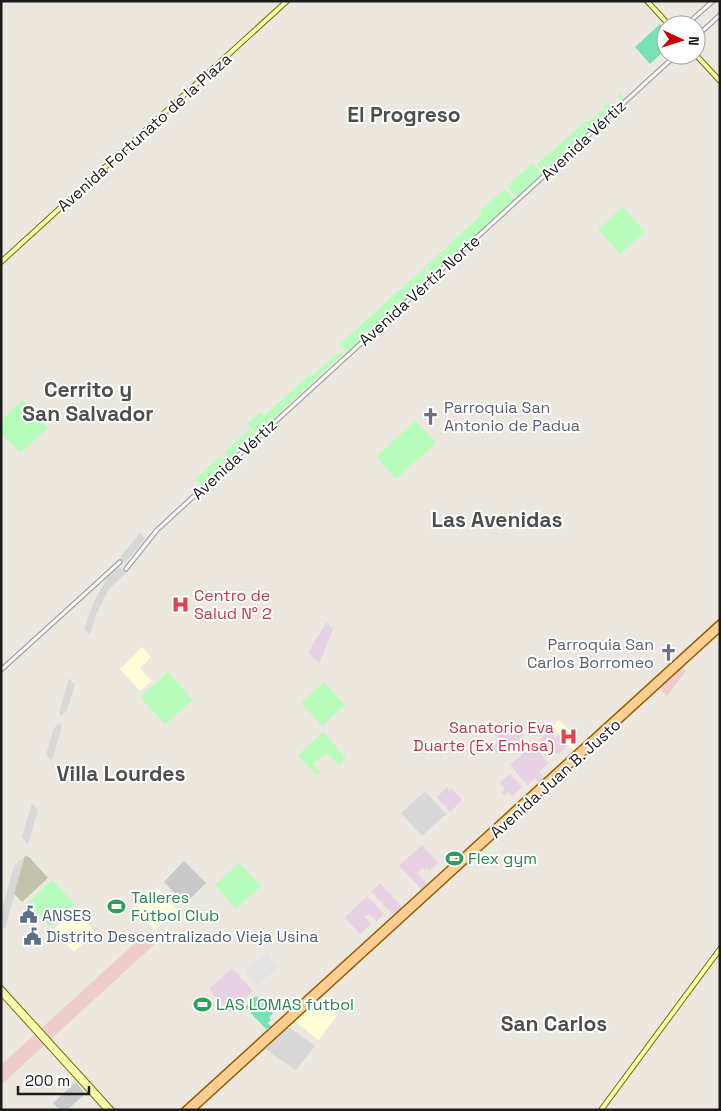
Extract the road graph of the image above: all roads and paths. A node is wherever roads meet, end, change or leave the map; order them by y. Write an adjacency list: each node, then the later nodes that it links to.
1 (287, 1): 12 (main road, Avenida Fortunato de la Plaza)
2 (647, 1): 4 (main road)
3 (713, 1): 5 (street)
4 (660, 15)
5 (697, 15)
6 (720, 15): 7 (street)
7 (706, 28)
8 (665, 65): 11 (street, Avenida Vértiz)
9 (705, 65): 10 (main road)
10 (720, 81)
11 (490, 226): 13 (street, Avenida Vértiz Norte)
12 (1, 262)
13 (349, 355): 15 (street, Avenida Vértiz)
14 (120, 562): 18 (street)
15 (126, 570)
16 (720, 622): 24 (main road, Avenida Juan B. Justo)
17 (720, 628): 25 (main road, Avenida Juan B. Justo)
18 (1, 670)
19 (720, 949): 26 (main road)
20 (1, 988): 23 (main road)
21 (1, 994): 22 (main road)
22 (107, 1110)
23 (112, 1110)
24 (185, 1110)
25 (192, 1110)
26 (601, 1110)

